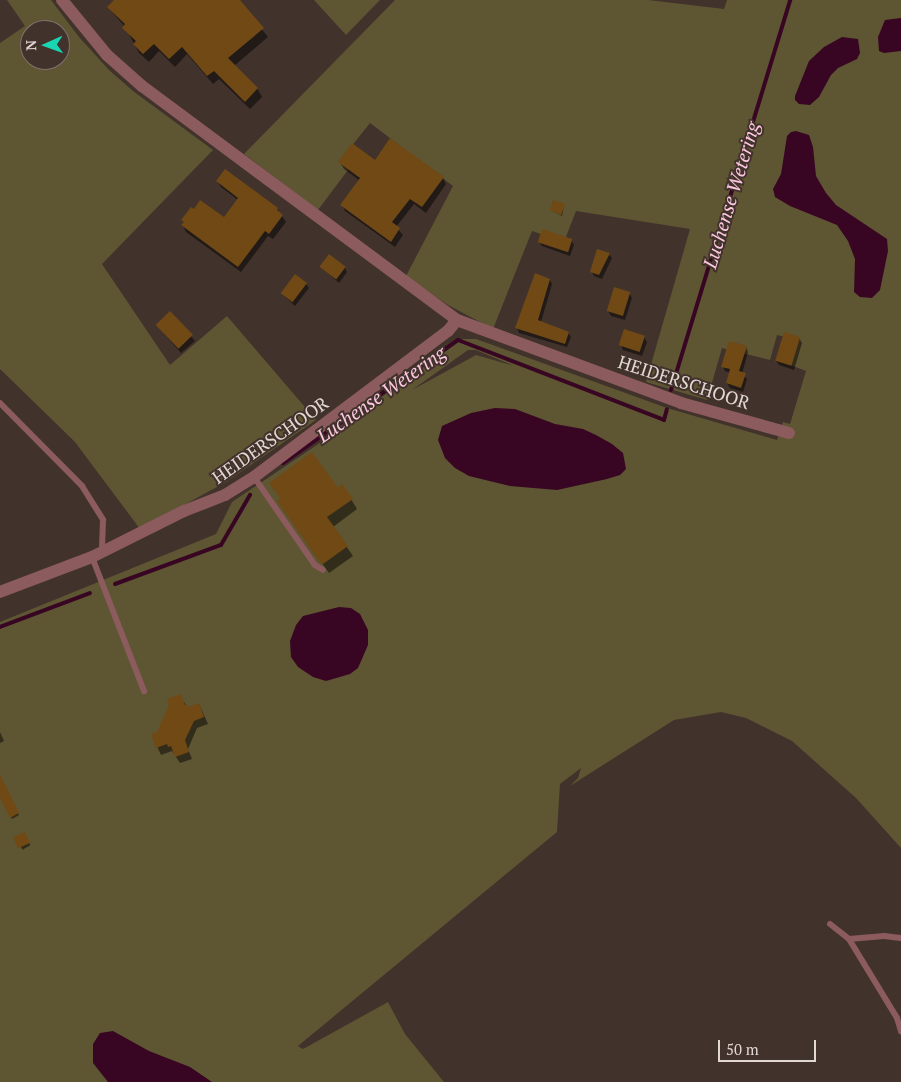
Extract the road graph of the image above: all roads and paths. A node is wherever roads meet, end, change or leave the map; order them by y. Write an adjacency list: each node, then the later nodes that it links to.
1 (62, 0): 2 (street, HEIDERSCHOOR)
2 (457, 320): 4 (street, HEIDERSCHOOR); 5 (street, HEIDERSCHOOR)
3 (0, 403): 6 (lane)
4 (789, 433)
5 (254, 477): 6 (street, HEIDERSCHOOR); 7 (lane)
6 (97, 554): 8 (street, HEIDERSCHOOR); 9 (lane)
7 (323, 570)
8 (0, 592)
9 (144, 691)
10 (830, 924): 12 (lane)
11 (901, 938): 12 (lane)
12 (849, 939): 13 (lane)
13 (901, 1031)

